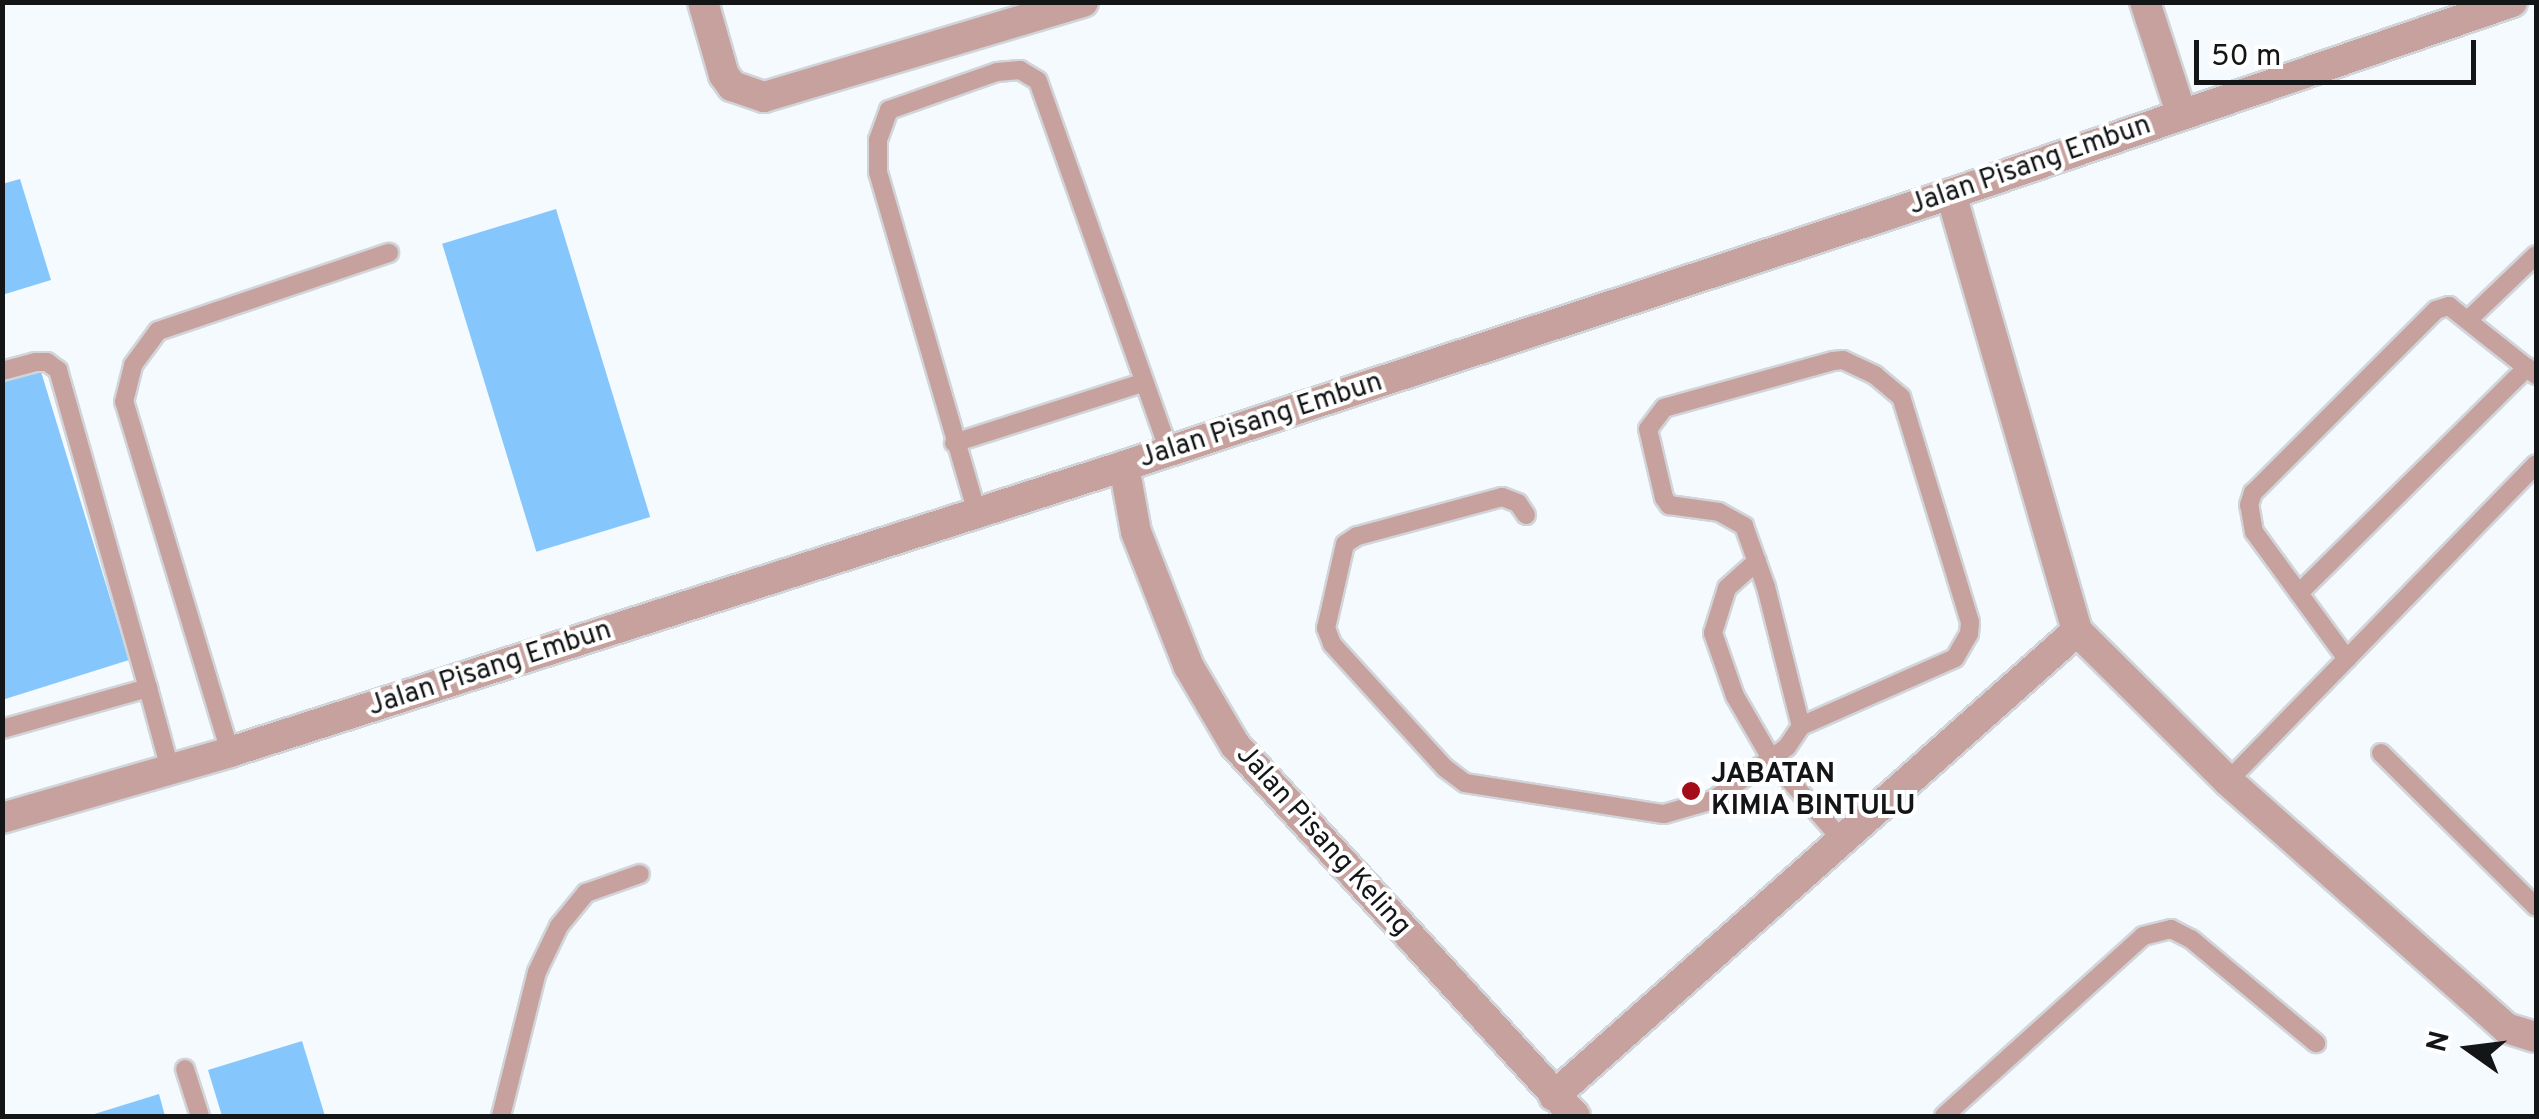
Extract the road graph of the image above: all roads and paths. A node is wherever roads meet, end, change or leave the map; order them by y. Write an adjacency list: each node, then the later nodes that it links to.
1 (704, 2): 2 (street)
2 (1083, 2)
3 (2145, 2): 5 (street)
4 (2512, 2): 5 (street, Jalan Pisang Embun)
5 (2182, 113): 6 (street, Jalan Pisang Embun)
6 (1951, 194): 14 (street, Jalan Pisang Embun); 21 (street)
7 (389, 253): 26 (lane)
8 (2536, 255): 9 (lane)
9 (2468, 320): 11 (lane); 20 (lane)
10 (2, 371): 23 (lane)
11 (2532, 371): 20 (lane)
12 (1142, 383): 13 (lane); 13 (lane); 14 (lane)
13 (954, 443): 17 (lane)
14 (1169, 451): 16 (street, Jalan Pisang Embun)
15 (2536, 464): 22 (lane)
16 (1124, 466): 17 (street, Jalan Pisang Embun); 38 (street, Jalan Pisang Keling)
17 (977, 513): 26 (street, Jalan Pisang Embun)
18 (1526, 515): 28 (lane)
19 (1757, 561): 24 (lane); 24 (lane); 28 (lane)
20 (2299, 593): 22 (lane)
21 (2077, 631): 30 (street); 32 (street)
22 (2347, 658): 30 (lane)
23 (148, 688): 25 (lane); 29 (lane)
24 (1801, 726): 28 (lane)
25 (2, 729)
26 (230, 752): 29 (street, Jalan Pisang Embun)
27 (2381, 754): 34 (lane)
28 (1772, 760): 32 (lane)
29 (170, 769): 31 (street, Jalan Pisang Embun)
30 (2228, 781): 35 (street)
31 (2, 818)
32 (1842, 841): 38 (street)
33 (640, 874): 40 (lane)
34 (2536, 907)
35 (2536, 1037)
36 (2316, 1042): 41 (lane)
37 (186, 1068): 39 (lane)
38 (1564, 1106)
39 (200, 1116)
40 (501, 1116)
41 (1944, 1116)

